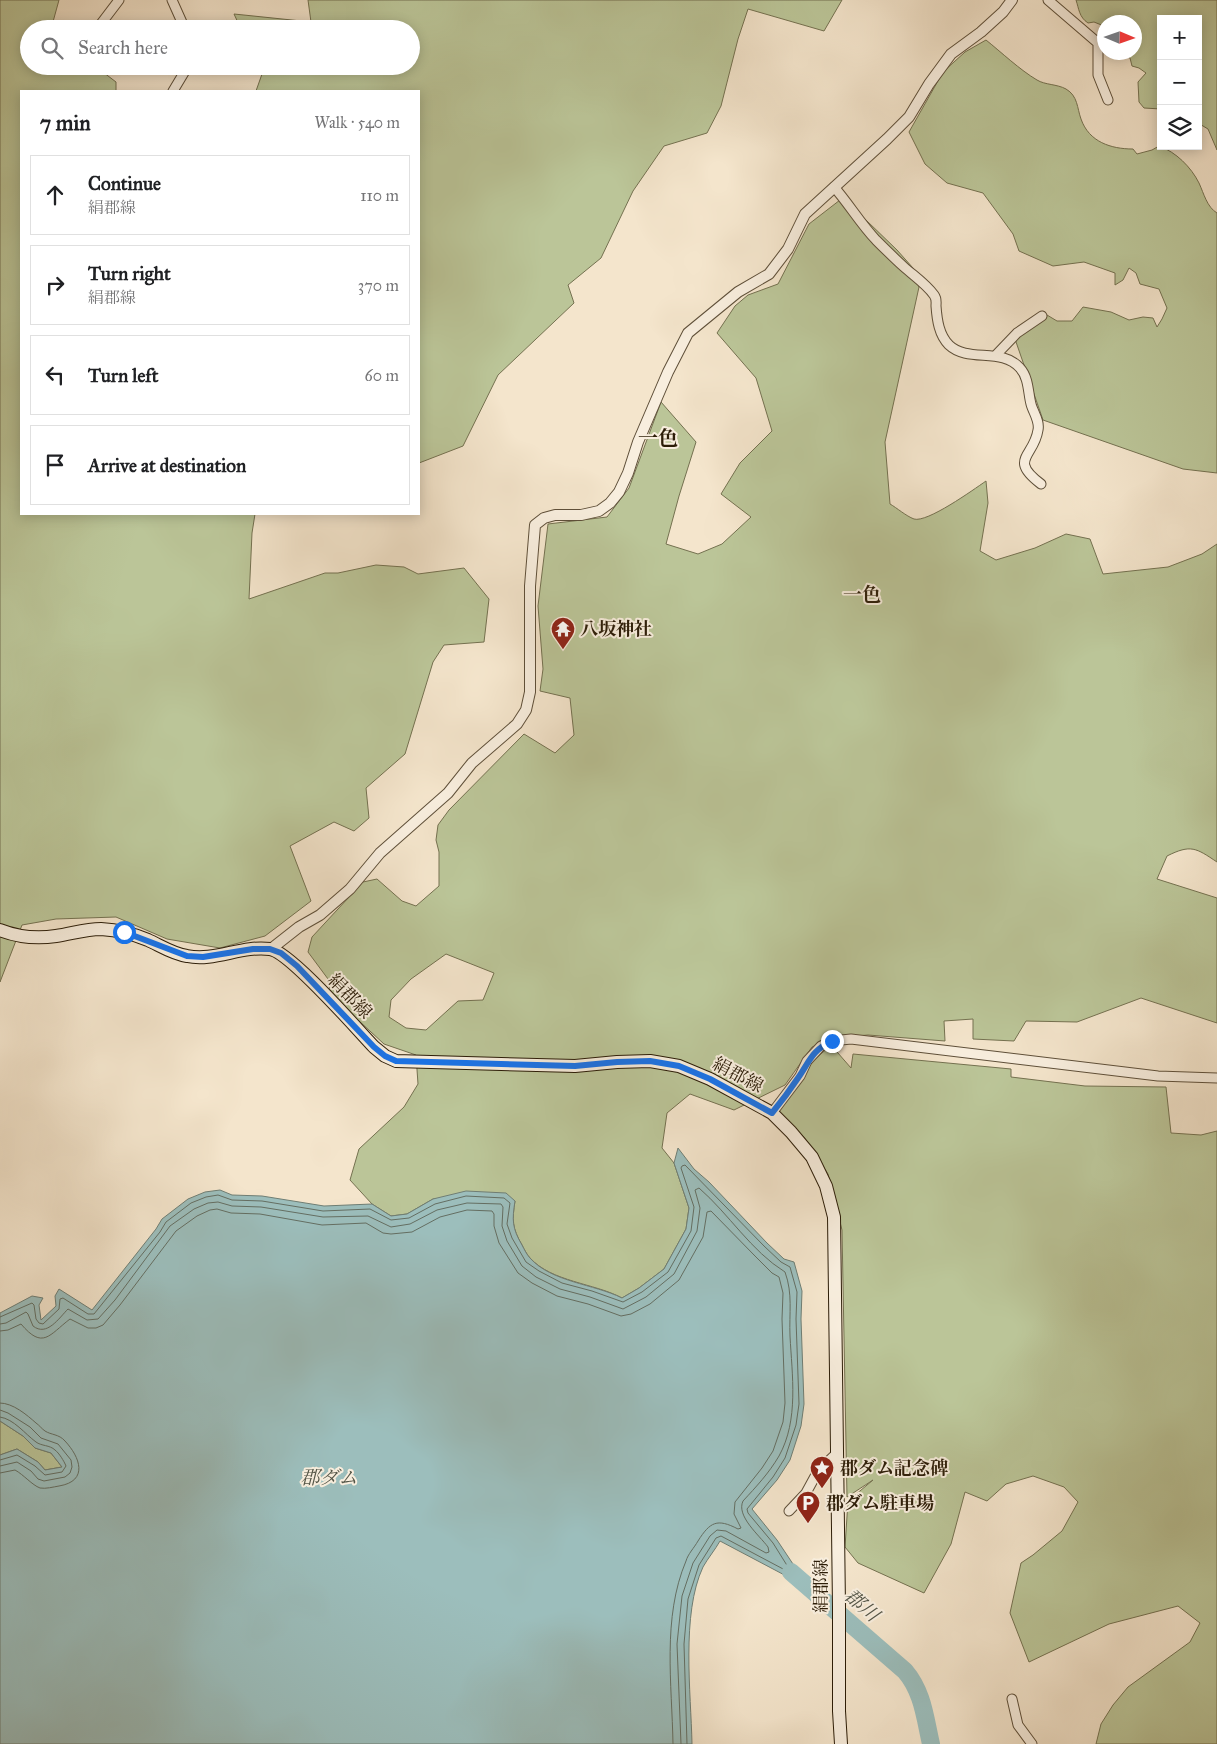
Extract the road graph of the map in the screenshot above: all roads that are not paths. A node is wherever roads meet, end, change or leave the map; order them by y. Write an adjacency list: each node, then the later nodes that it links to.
1 (119, 0): 5 (street)
2 (172, 0): 6 (street)
3 (1012, 0): 10 (street)
4 (1048, 0): 9 (street)
5 (104, 20)
6 (181, 20)
7 (182, 75): 8 (street)
8 (173, 90)
9 (1108, 100)
10 (834, 187): 12 (street); 15 (street)
11 (1042, 316): 12 (street)
12 (995, 356): 13 (street)
13 (1041, 484)
14 (0, 930): 15 (main road)
15 (270, 949): 17 (main road, 絹郡線)
16 (1217, 1078): 17 (street)
17 (772, 1113): 18 (main road, 絹郡線)
18 (837, 1453): 19 (street); 21 (main road, 絹郡線)
19 (789, 1511)
20 (1012, 1699): 22 (street)
21 (841, 1744)
22 (1032, 1744)

